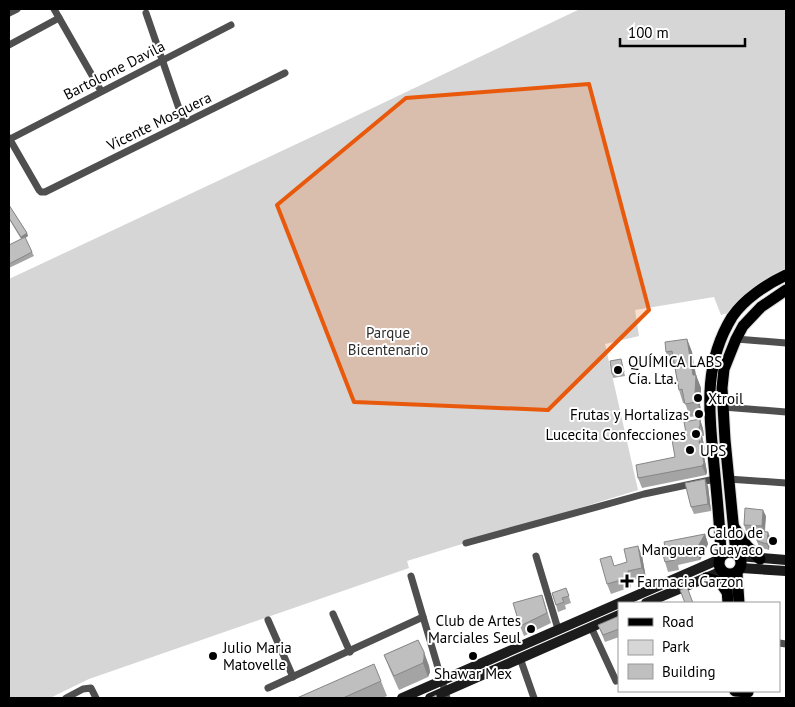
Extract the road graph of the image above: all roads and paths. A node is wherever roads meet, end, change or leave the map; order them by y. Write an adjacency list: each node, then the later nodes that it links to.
1 (17, 9): 3 (street)
2 (54, 9): 5 (street)
3 (9, 13)
4 (146, 13): 8 (street)
5 (59, 18): 7 (street); 10 (street)
6 (231, 25): 8 (street, Bartolome Davila)
7 (9, 45)
8 (163, 60): 10 (street, Bartolome Davila); 11 (street)
9 (285, 73): 11 (street, Vicente Mosquera)
10 (101, 91): 12 (street, Bartolome Davila)
11 (184, 124): 12 (street, Vicente Mosquera)
12 (9, 138)
13 (786, 275): 20 (main road)
14 (786, 290): 15 (main road)
15 (736, 339): 16 (street); 17 (main road)
16 (786, 342)
17 (723, 407): 18 (street); 19 (main road)
18 (786, 412)
19 (725, 440): 20 (main road); 22 (main road)
20 (712, 442): 21 (main road)
21 (715, 479): 25 (street); 28 (main road)
22 (728, 479): 23 (street); 24 (main road)
23 (786, 483)
24 (732, 523): 26 (main road); 29 (main road)
25 (466, 544)
26 (738, 554): 28 (main road); 29 (main road); 31 (main road)
27 (536, 556): 45 (street)
28 (721, 557): 31 (main road); 37 (main road)
29 (760, 558): 30 (main road)
30 (786, 560)
31 (731, 571): 32 (main road); 34 (main road); 35 (main road); 39 (main road)
32 (786, 571)
33 (411, 576): 42 (street)
34 (706, 578): 35 (main road); 38 (main road)
35 (728, 598)
36 (618, 602): 45 (main road)
37 (619, 602)
38 (648, 602)
39 (739, 602)
40 (333, 614): 46 (street)
41 (618, 615): 44 (main road)
42 (423, 618): 46 (street); 49 (street)
43 (268, 620): 48 (street)
44 (591, 626): 47 (main road); 50 (street)
45 (558, 629): 49 (main road)
46 (350, 652): 48 (street)
47 (520, 658): 52 (main road); 57 (street)
48 (293, 677): 51 (street)
49 (442, 680): 52 (street); 55 (main road)
50 (616, 681)
51 (268, 688)
52 (446, 695): 56 (main road)
53 (66, 698): 54 (street)
54 (96, 698)
55 (402, 698)
56 (430, 698)
57 (534, 698)

